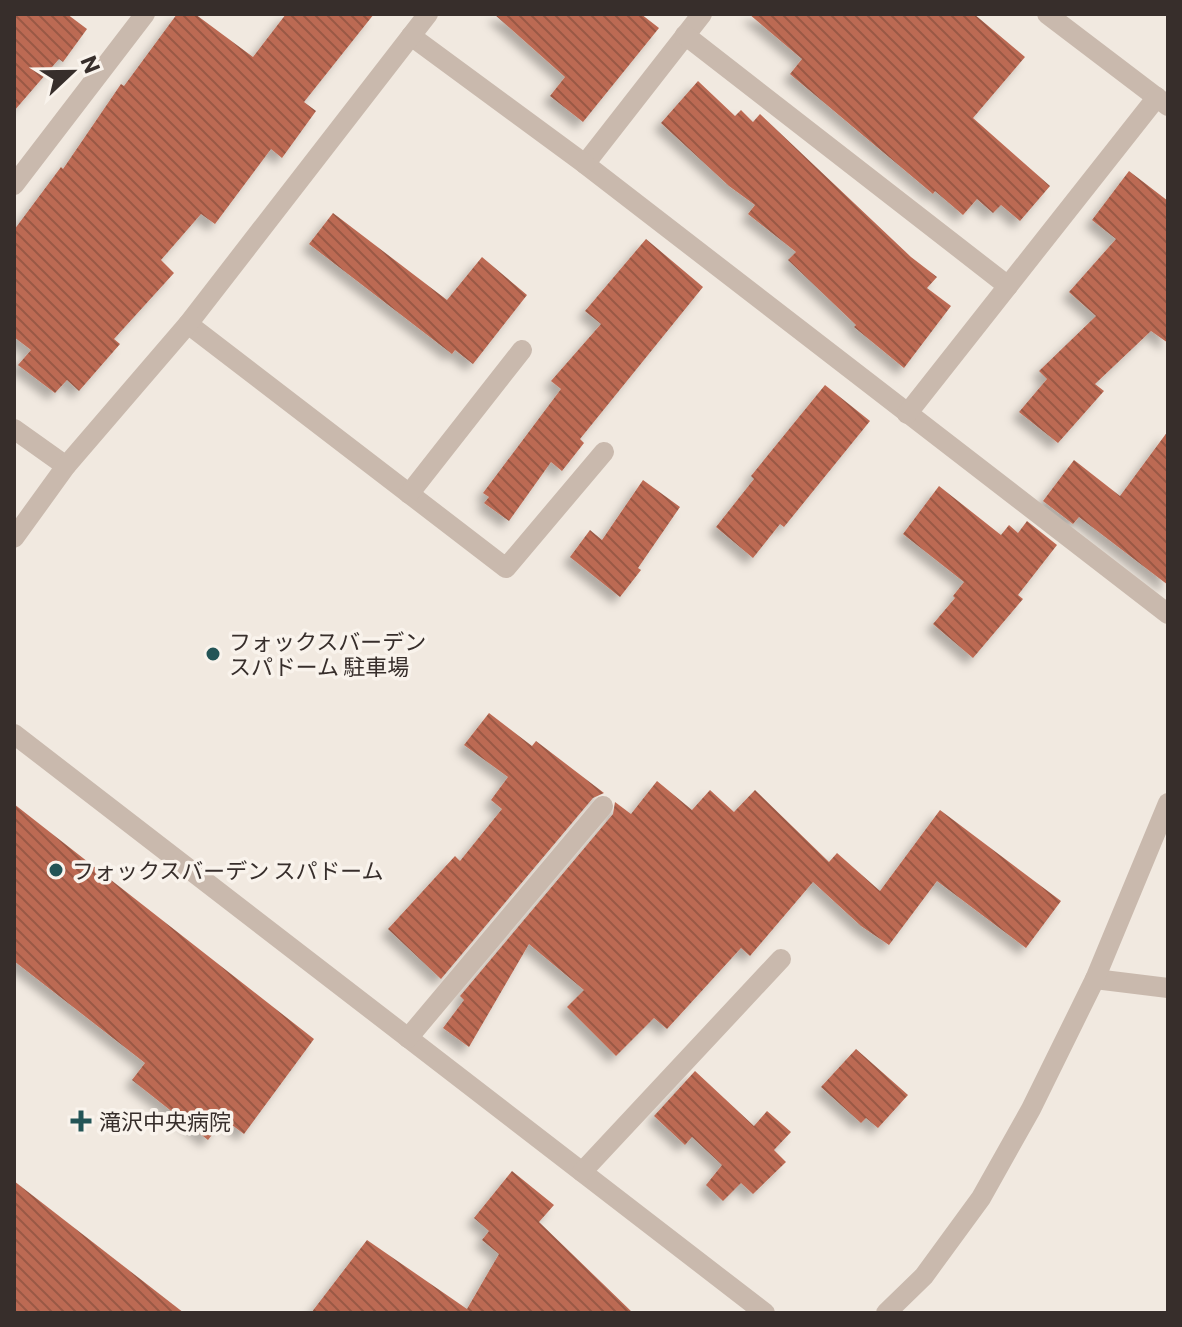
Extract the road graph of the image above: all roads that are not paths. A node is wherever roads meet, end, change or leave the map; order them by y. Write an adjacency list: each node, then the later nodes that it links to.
1 (145, 14): 9 (street)
2 (428, 14): 6 (street)
3 (702, 14): 5 (street)
4 (1047, 14): 7 (street)
5 (685, 35): 8 (street); 10 (street)
6 (411, 36): 8 (street); 11 (street)
7 (1162, 102): 10 (street)
8 (585, 164): 13 (street)
9 (14, 185)
10 (1008, 286): 13 (street)
11 (188, 324): 16 (street); 17 (street)
12 (522, 350): 17 (street)
13 (907, 414): 19 (street)
14 (14, 429): 16 (street)
15 (604, 452): 17 (street)
16 (66, 466): 18 (street)
17 (409, 494)
18 (14, 538)
19 (1168, 614)
20 (14, 734): 26 (street)
21 (1168, 803): 24 (street)
22 (603, 806): 26 (street)
23 (781, 959): 27 (street)
24 (1095, 979): 25 (street); 29 (street)
25 (1168, 988)
26 (408, 1038): 27 (street)
27 (582, 1172): 28 (street)
28 (765, 1313)
29 (886, 1313)

